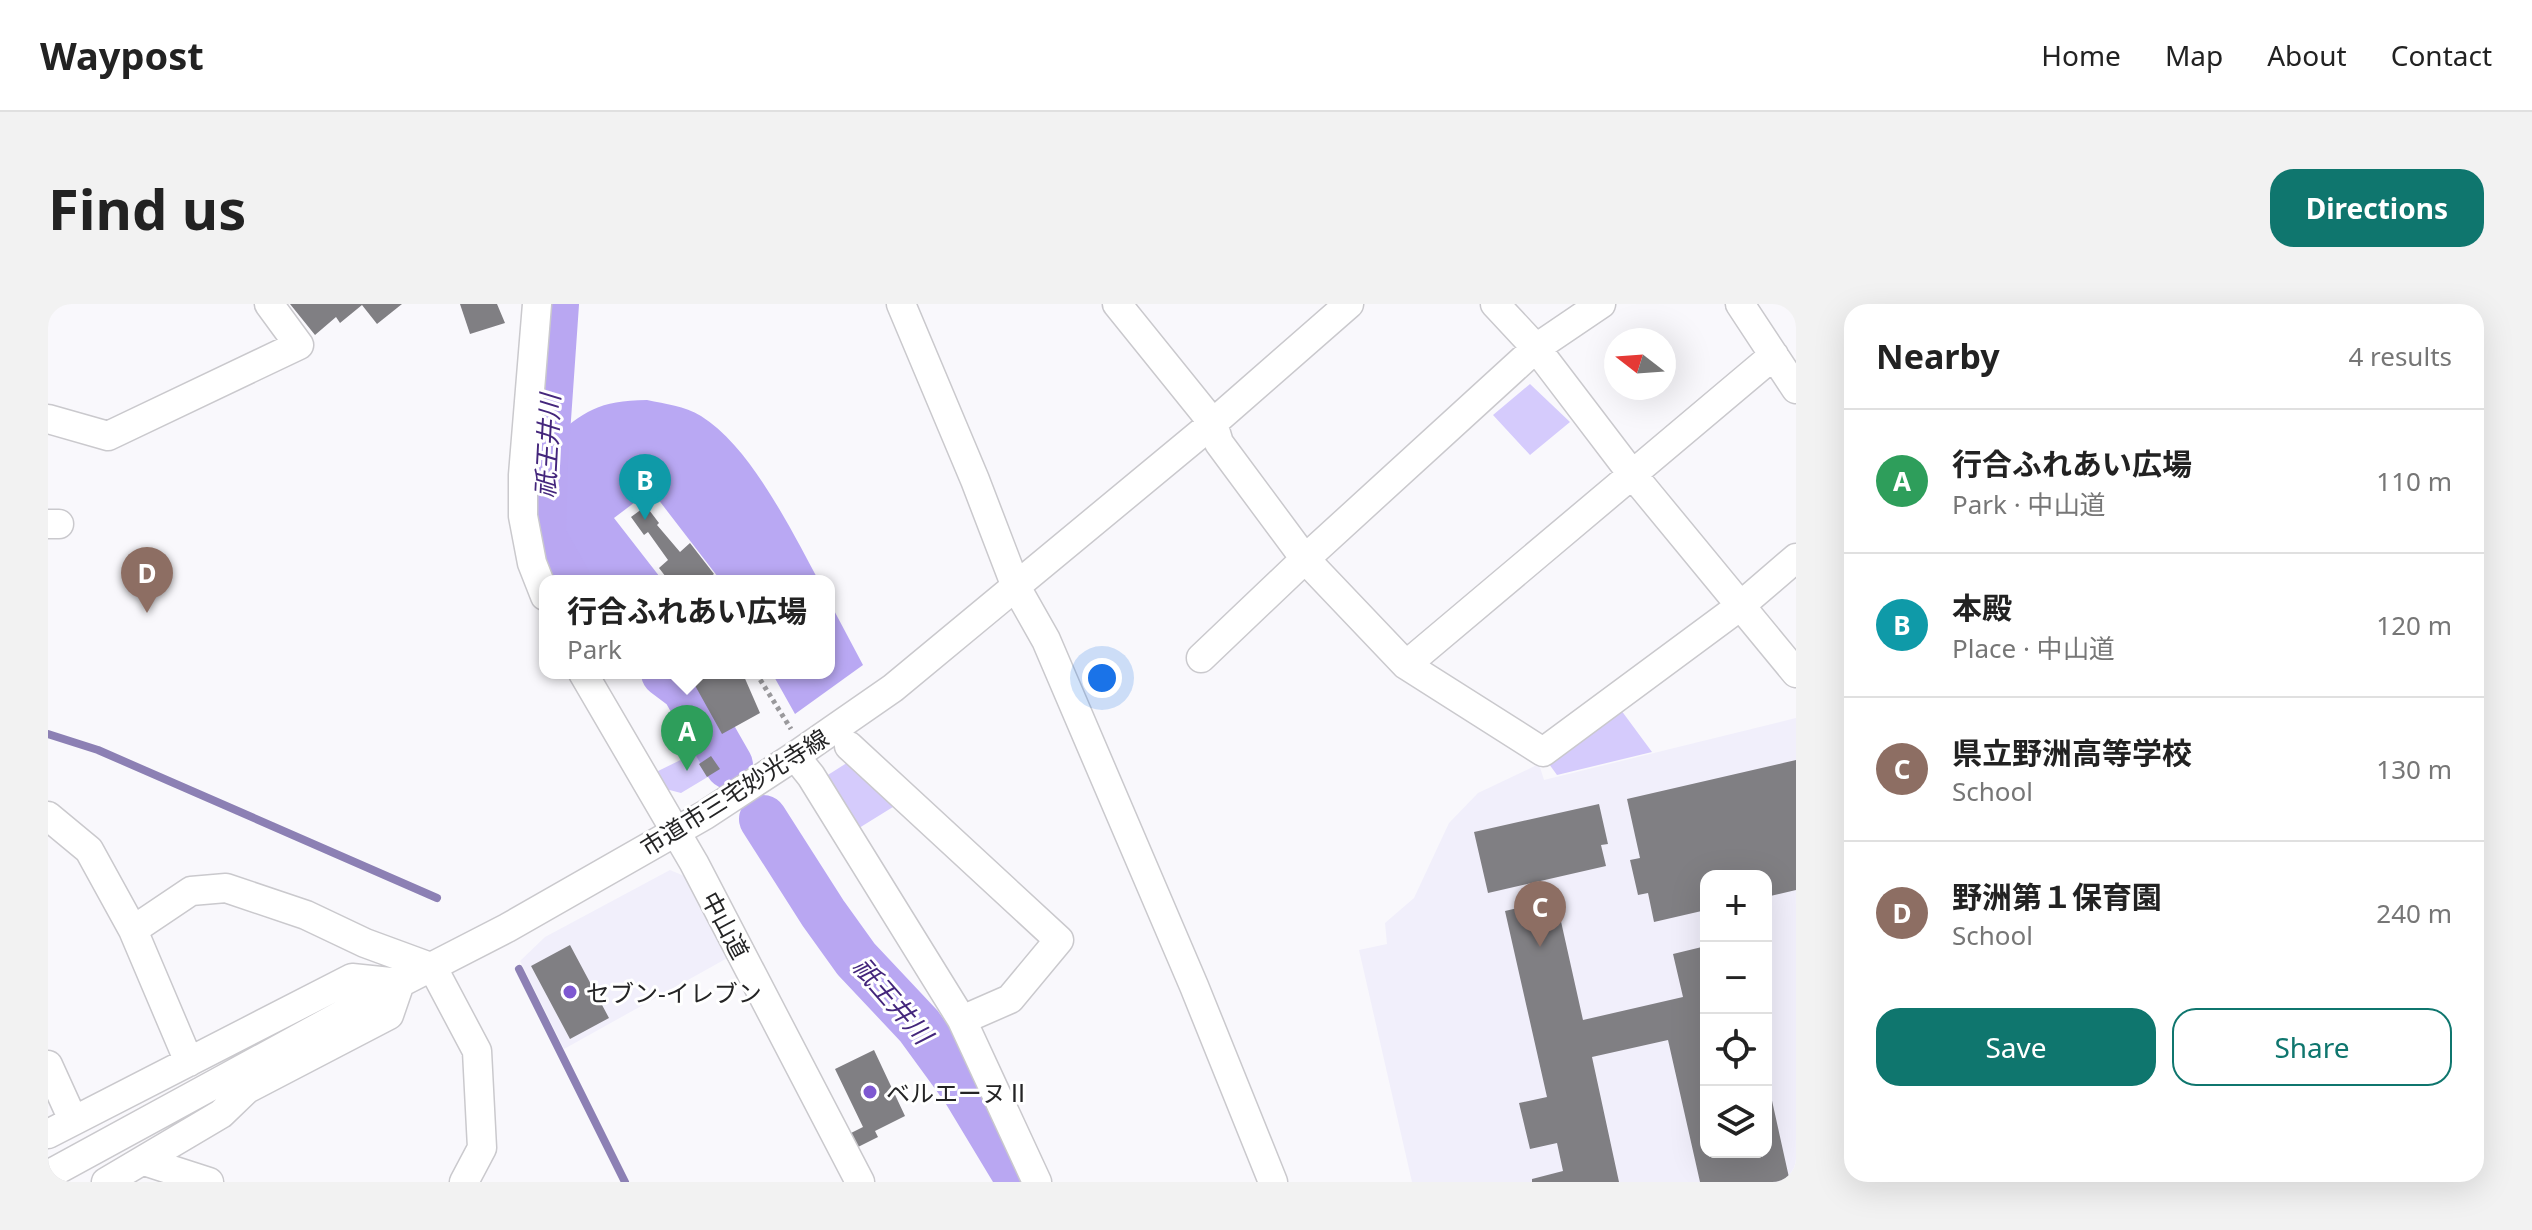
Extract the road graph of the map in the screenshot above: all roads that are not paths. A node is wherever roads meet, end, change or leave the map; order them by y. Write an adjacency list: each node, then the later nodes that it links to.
1 (269, 304): 12 (street)
2 (537, 304): 17 (street)
3 (901, 304): 18 (street)
4 (1117, 304): 13 (street)
5 (1349, 304): 13 (street, 市道市三宅妙光寺線)
6 (1495, 304): 9 (street)
7 (1601, 304): 9 (street)
8 (1740, 304): 10 (street)
9 (1536, 348): 14 (street); 16 (street)
10 (1774, 355): 11 (street); 14 (street)
11 (1796, 389)
12 (48, 419)
13 (1213, 423): 16 (street); 18 (street, 市道市三宅妙光寺線)
14 (1632, 474): 19 (street); 21 (street)
15 (1796, 558): 19 (street)
16 (1305, 559): 20 (street); 21 (street)
17 (539, 581)
18 (1016, 587): 24 (street, 市道市三宅妙光寺線); 43 (street)
19 (1739, 607): 21 (street); 22 (street)
20 (1201, 658)
21 (1406, 665)
22 (1796, 673)
23 (586, 679): 27 (street, 中山道)
24 (793, 743): 27 (street, 市道市三宅妙光寺線); 31 (street)
25 (849, 746): 31 (street)
26 (48, 816): 28 (street)
27 (674, 832): 29 (street, 市道市三宅妙光寺線); 41 (street, 中山道)
28 (133, 930): 29 (street); 32 (street)
29 (433, 968): 30 (street, 市道市三宅妙光寺線); 40 (street)
30 (400, 983): 32 (street); 36 (street); 37 (street, 市道市三宅妙光寺線)
31 (962, 1020): 42 (street)
32 (189, 1062): 34 (street)
33 (48, 1065): 34 (street)
34 (73, 1120): 35 (street)
35 (48, 1134)
36 (144, 1161): 38 (street); 39 (street)
37 (48, 1175)
38 (106, 1182)
39 (209, 1182)
40 (464, 1182)
41 (860, 1182)
42 (1037, 1182)
43 (1273, 1182)

